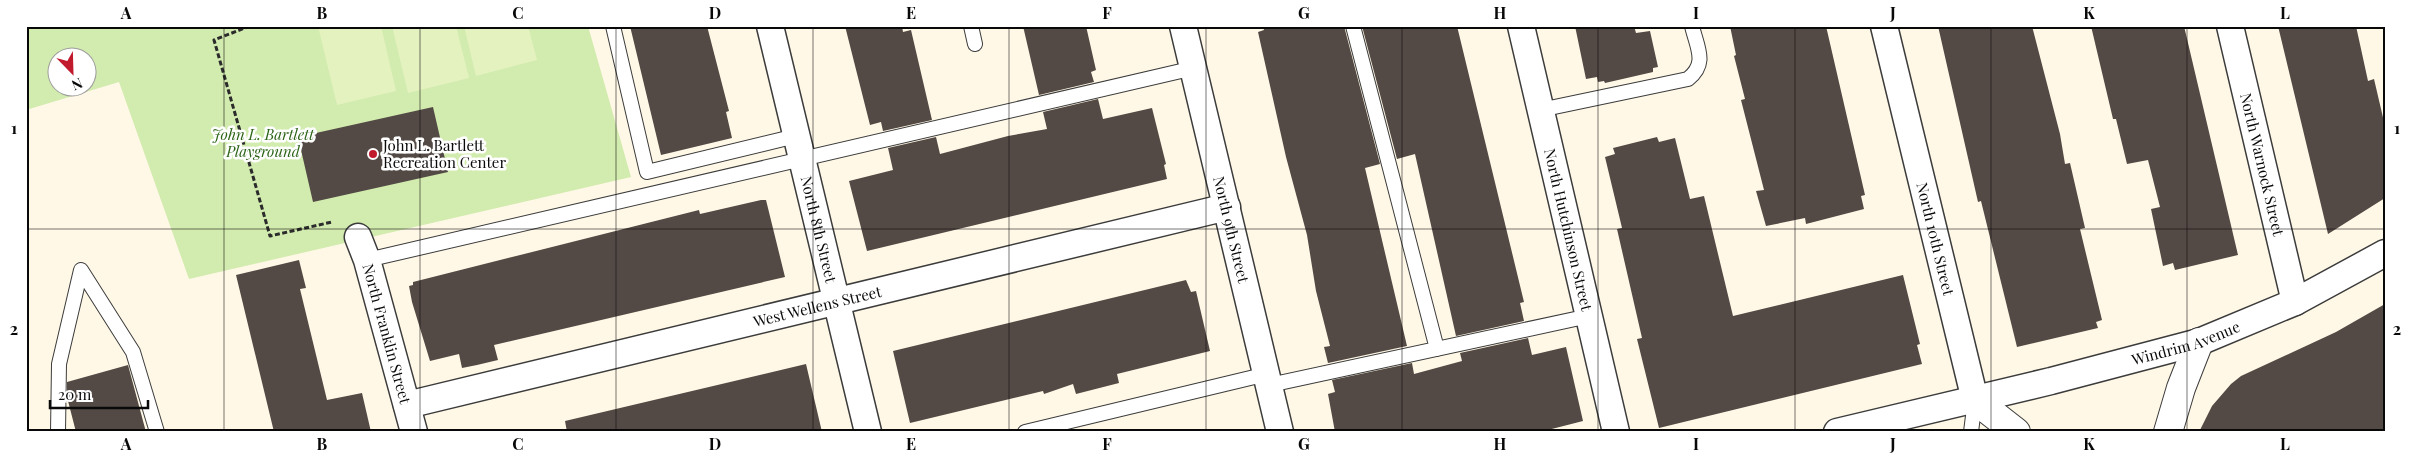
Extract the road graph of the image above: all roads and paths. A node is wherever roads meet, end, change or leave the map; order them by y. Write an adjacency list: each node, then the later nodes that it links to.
1 (250, 26): 16 (path)
2 (612, 26): 14 (lane)
3 (770, 26): 14 (street, North 8th Street)
4 (971, 26): 11 (lane)
5 (1183, 26): 12 (street, North 9th Street)
6 (1353, 26): 22 (lane)
7 (1520, 26): 13 (street, North Hutchinson Street)
8 (1692, 26): 13 (lane)
9 (1884, 26): 24 (street, North 10th Street)
10 (2230, 26): 18 (street, North Warnock Street)
11 (975, 44)
12 (1194, 68): 14 (lane); 15 (street, North 9th Street)
13 (1540, 110): 20 (street, North Hutchinson Street)
14 (799, 147): 16 (lane); 19 (street, North 8th Street)
15 (1227, 207): 19 (street, West Wellens Street); 23 (street, North 9th Street)
16 (362, 249): 25 (street, North Franklin Street)
17 (2385, 253): 18 (street, Windrim Avenue)
18 (2295, 302): 21 (street, Windrim Avenue)
19 (835, 303): 25 (street, West Wellens Street); 29 (street, North 8th Street)
20 (1589, 316): 22 (lane); 32 (street, North Hutchinson Street)
21 (2199, 342): 24 (street, Windrim Avenue); 36 (street)
22 (1436, 349): 23 (lane)
23 (1268, 380): 30 (lane); 31 (street, North 9th Street)
24 (1975, 400): 33 (street, Windrim Avenue); 34 (lane); 35 (street)
25 (407, 405): 28 (street, North Franklin Street)
26 (58, 432): 27 (lane)
27 (157, 432)
28 (414, 432)
29 (868, 432)
30 (1025, 432)
31 (1280, 432)
32 (1616, 432)
33 (1837, 432)
34 (1970, 432)
35 (2016, 432)
36 (2168, 432)

